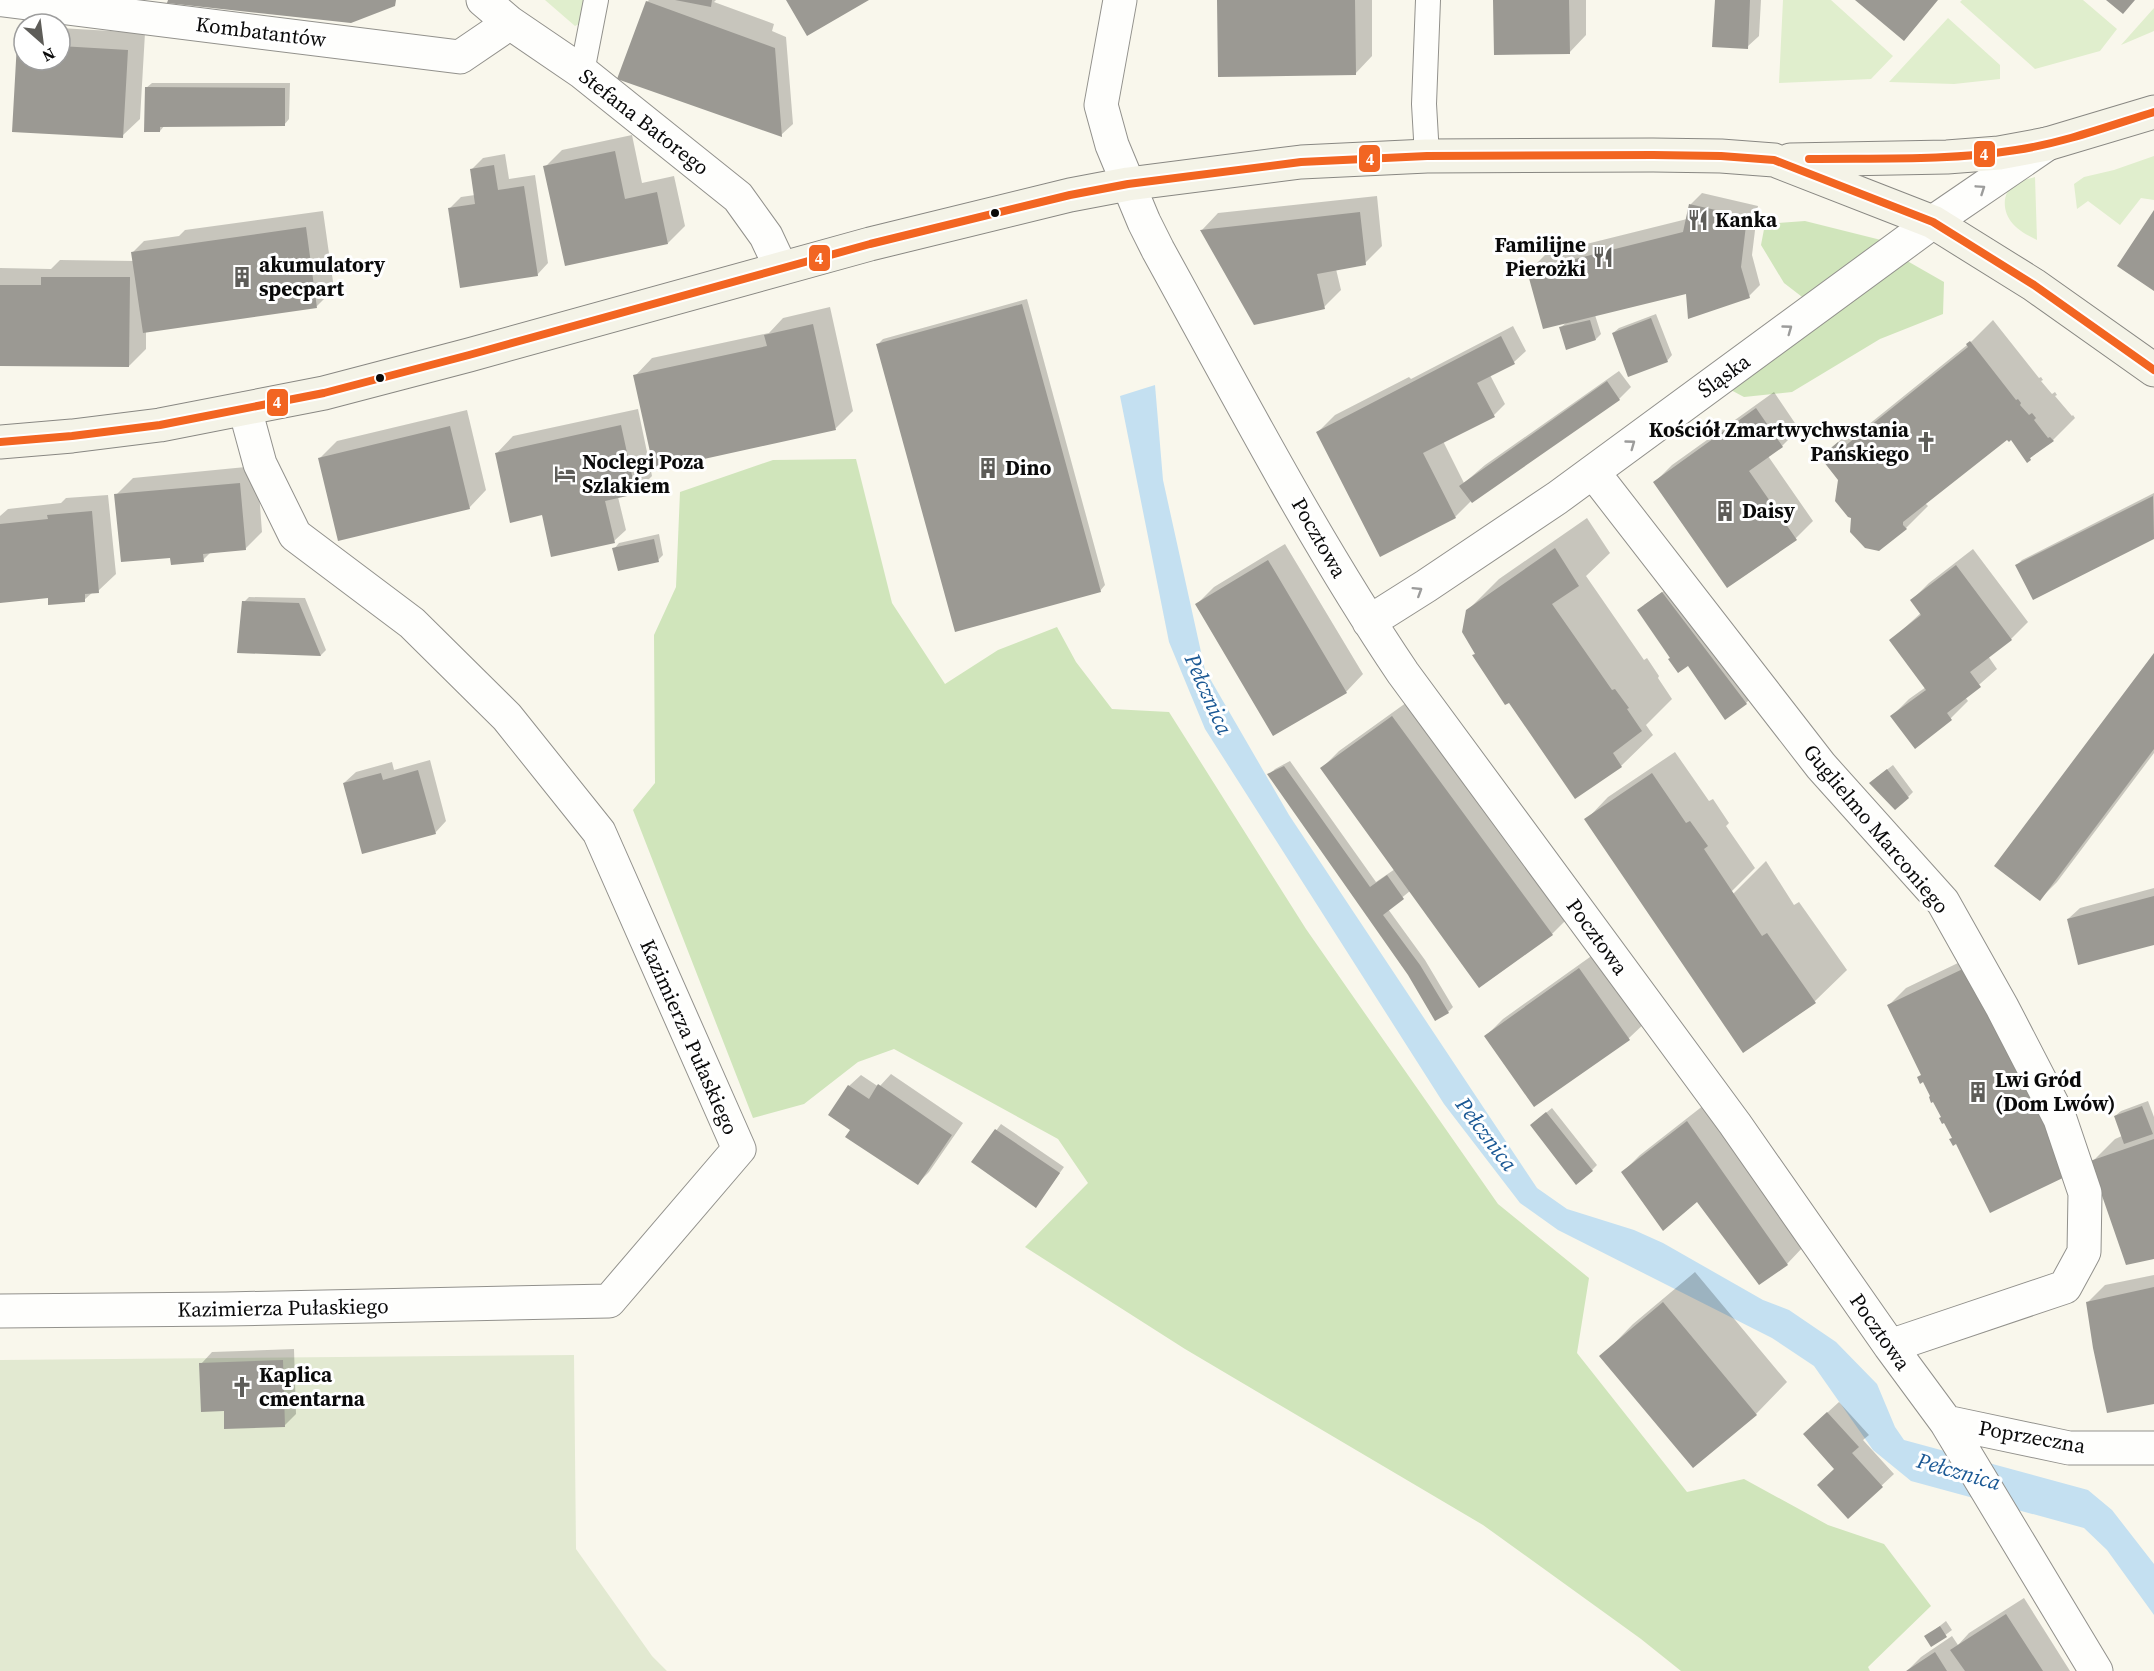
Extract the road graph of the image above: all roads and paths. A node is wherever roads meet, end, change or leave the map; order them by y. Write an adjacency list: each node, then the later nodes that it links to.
1 (3, 0): 6 (street, Kombatantów)
2 (483, 0): 6 (street, Stefana Batorego)
3 (596, 0): 7 (lane)
4 (1120, 0): 12 (street, Pocztowa)
5 (1428, 0): 10 (lane)
6 (510, 23): 7 (street, Stefana Batorego)
7 (582, 72): 14 (street, Stefana Batorego)
8 (2154, 112): 9 (main road)
9 (2047, 144): 11 (main road); 13 (street, Śląska, one-way to 9)
10 (1427, 156): 11 (main road); 12 (main road)
11 (1774, 160): 13 (main road)
12 (1128, 184): 14 (main road); 19 (street, Pocztowa)
13 (1933, 222): 15 (main road); 18 (street, Śląska, one-way to 13)
14 (781, 268): 16 (main road)
15 (2154, 370)
16 (244, 409): 17 (main road); 20 (street, Kazimierza Pułaskiego)
17 (0, 442)
18 (1593, 472): 19 (street, Śląska, one-way to 18); 21 (street, Guglielmo Marconiego)
19 (1368, 622): 21 (street, Pocztowa)
20 (0, 1311)
21 (1890, 1346): 22 (street, Pocztowa)
22 (1951, 1431): 23 (street, Poprzeczna); 24 (street, Pocztowa)
23 (2154, 1448)
24 (2096, 1671)

